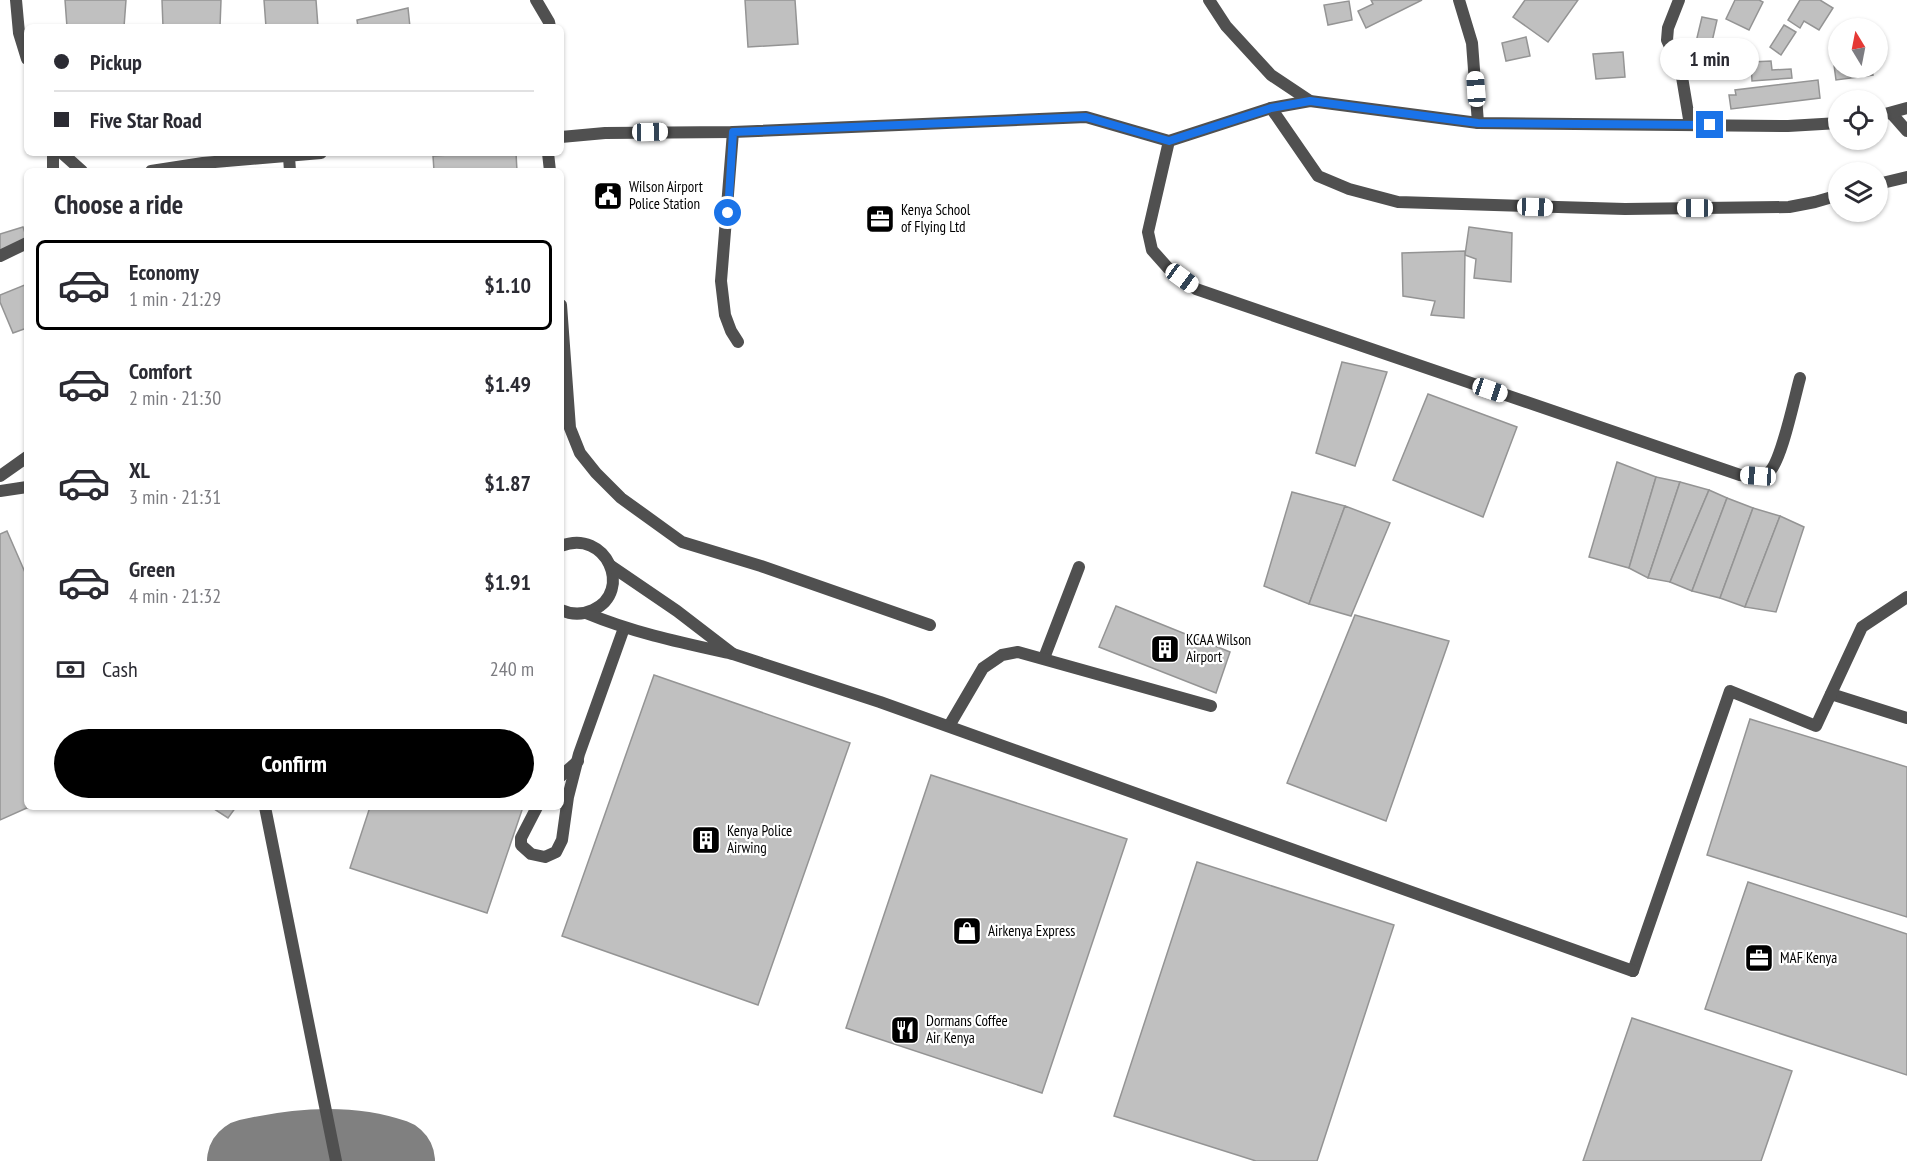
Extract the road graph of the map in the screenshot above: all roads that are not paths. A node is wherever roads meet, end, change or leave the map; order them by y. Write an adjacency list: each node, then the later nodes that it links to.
1 (16, 0): 7 (street)
2 (536, 0): 6 (street)
3 (1209, 0): 8 (street)
4 (1460, 0): 13 (street)
5 (1678, 0): 15 (street)
6 (549, 24)
7 (24, 49)
8 (1310, 101): 9 (street); 13 (street)
9 (1271, 108): 19 (street); 28 (street)
10 (1907, 108): 11 (street)
11 (1892, 114): 12 (street); 16 (street)
12 (1888, 115)
13 (1478, 123): 15 (street)
14 (1828, 124): 15 (street)
15 (1690, 125)
16 (1907, 131)
17 (733, 132): 18 (street); 19 (street); 31 (street)
18 (564, 137)
19 (1169, 141): 33 (street)
20 (65, 156): 23 (street)
21 (297, 156): 22 (street)
22 (289, 157): 24 (street); 25 (street)
23 (79, 168)
24 (170, 168)
25 (290, 168)
26 (1907, 177): 27 (street)
27 (1888, 182)
28 (1828, 198)
29 (24, 244): 30 (street)
30 (0, 256)
31 (738, 342)
32 (564, 346): 44 (street)
33 (1800, 378)
34 (24, 459): 35 (street)
35 (0, 476)
36 (24, 487): 37 (street)
37 (0, 491)
38 (564, 545): 39 (street)
39 (611, 566): 43 (street); 46 (street)
40 (1079, 567): 47 (street)
41 (1907, 597): 48 (street)
42 (564, 611): 43 (street)
43 (586, 613): 45 (street)
44 (930, 625)
45 (624, 628): 46 (street); 52 (street)
46 (733, 654): 51 (street)
47 (1044, 658): 49 (street); 51 (street)
48 (1831, 694): 50 (street); 51 (street)
49 (1211, 706)
50 (1907, 718)
51 (949, 726)
52 (578, 760): 53 (street); 55 (street)
53 (564, 773)
54 (266, 810): 56 (street)
55 (535, 810)
56 (336, 1161)

